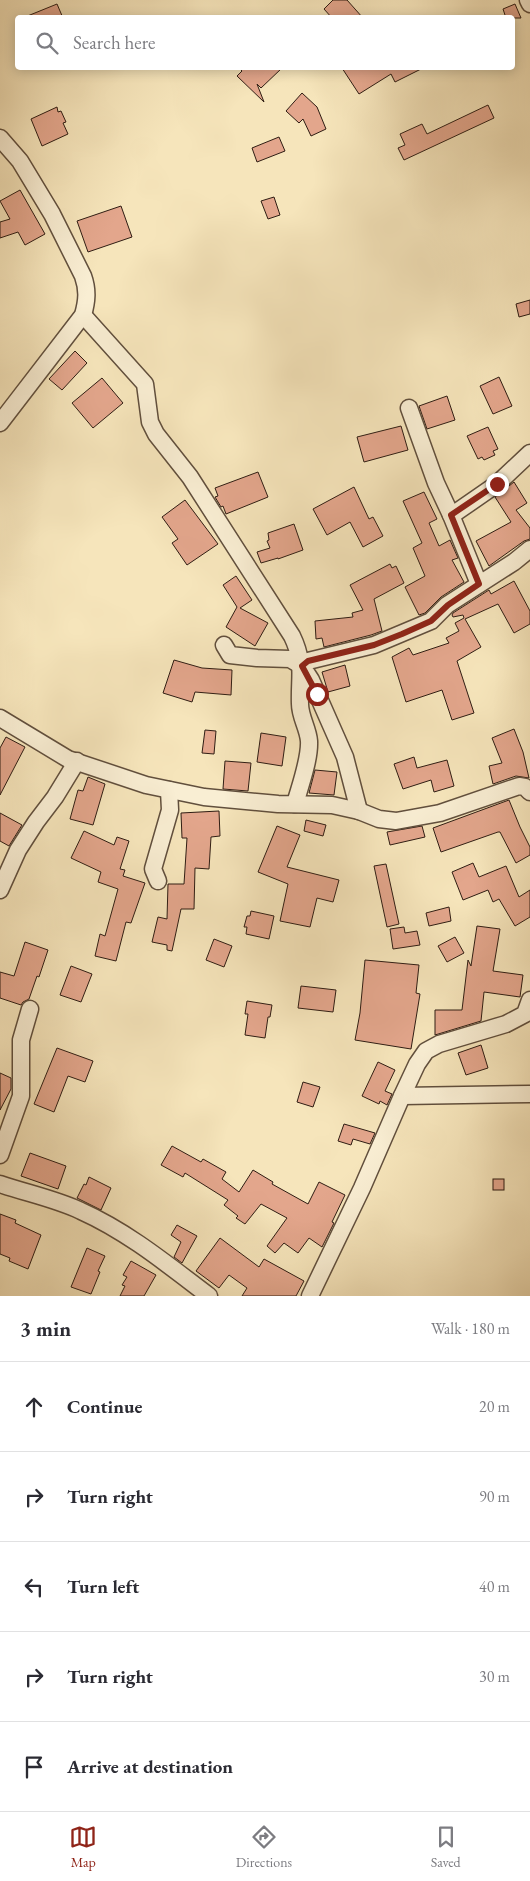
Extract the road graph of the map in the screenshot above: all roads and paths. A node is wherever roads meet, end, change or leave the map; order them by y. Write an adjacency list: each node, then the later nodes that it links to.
1 (528, 0): 2 (street)
2 (530, 4)
3 (0, 138): 4 (street)
4 (83, 315): 6 (street); 12 (street)
5 (409, 408): 8 (street)
6 (0, 423)
7 (530, 454): 8 (street)
8 (451, 515): 10 (street)
9 (530, 549): 10 (street)
10 (479, 584): 12 (street)
11 (224, 645): 12 (street)
12 (302, 666): 17 (street); 18 (street)
13 (0, 718): 14 (street)
14 (77, 761): 15 (street); 20 (street)
15 (169, 790): 17 (street); 19 (street)
16 (530, 792): 18 (street)
17 (295, 804): 18 (street)
18 (358, 811)
19 (158, 881)
20 (0, 890)
21 (30, 1009): 25 (street)
22 (528, 1010): 24 (street)
23 (530, 1094): 24 (street)
24 (402, 1096): 28 (street)
25 (0, 1155)
26 (0, 1184): 27 (street)
27 (209, 1296)
28 (310, 1296)

